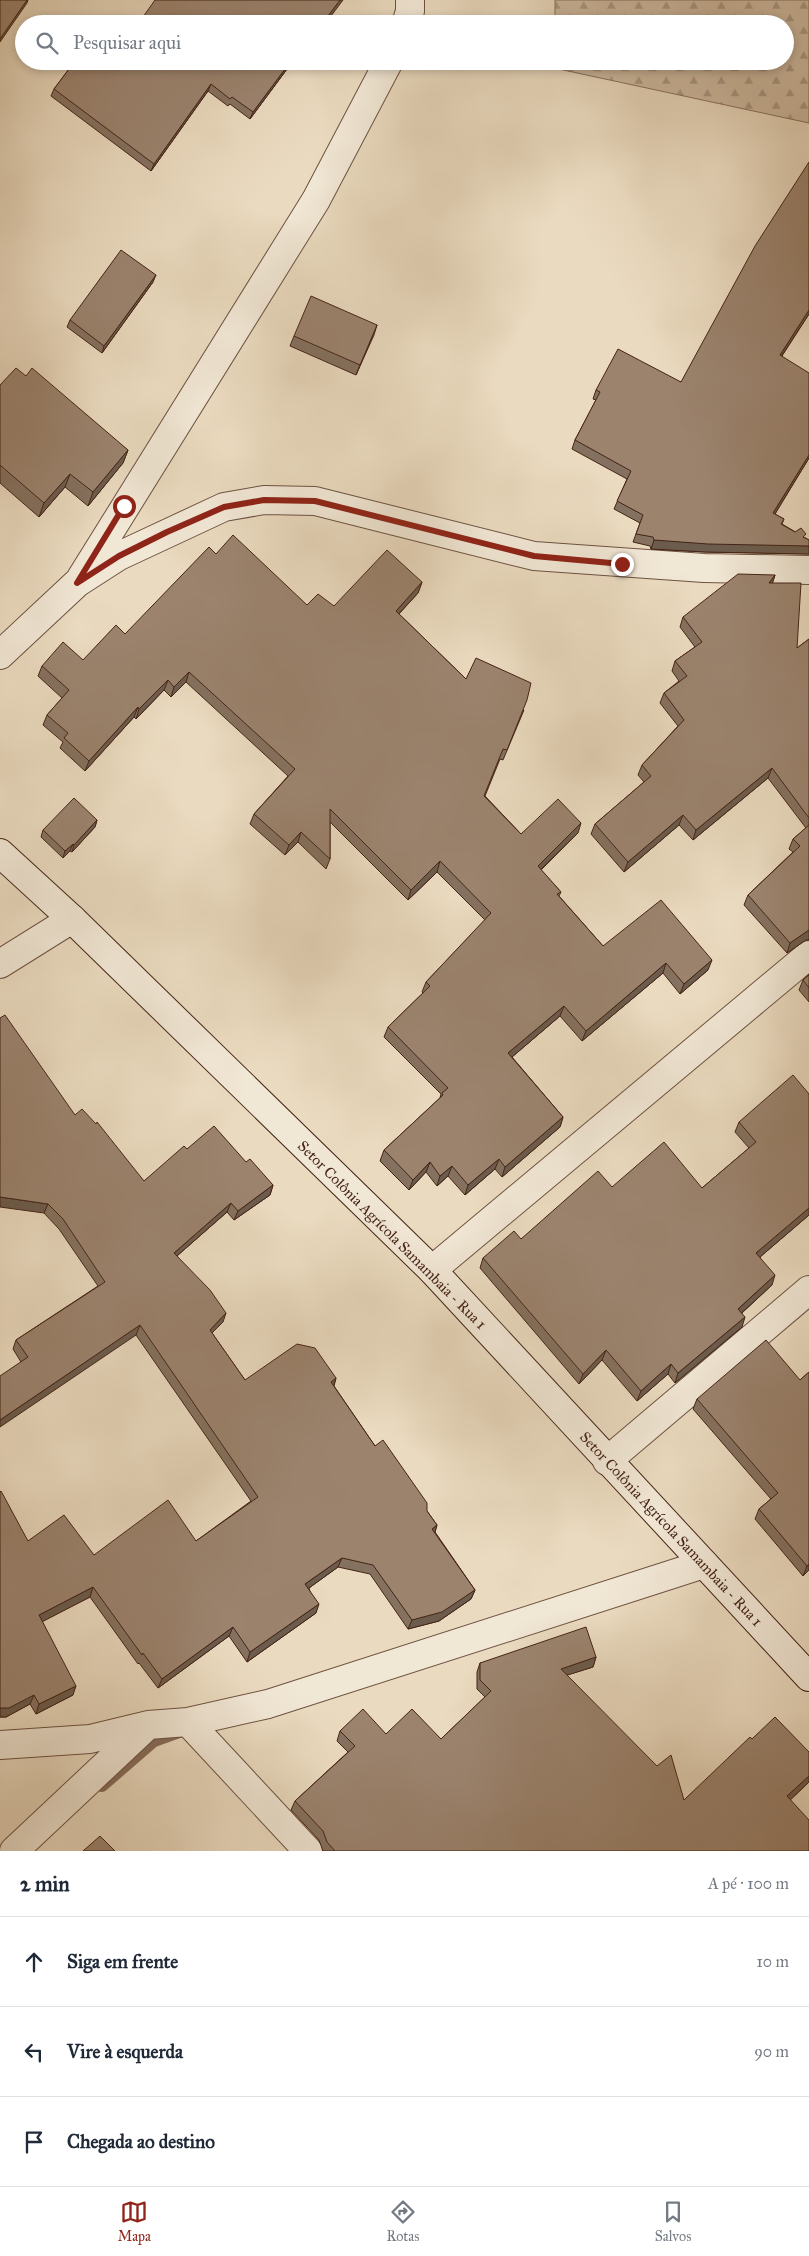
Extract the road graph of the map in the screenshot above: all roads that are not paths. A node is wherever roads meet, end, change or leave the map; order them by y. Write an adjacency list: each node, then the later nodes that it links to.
1 (385, 70): 3 (street)
2 (809, 570): 3 (street)
3 (77, 583): 4 (street)
4 (0, 655)
5 (0, 853): 6 (street, Setor Colônia Agrícola Samambaia - Rua 1)
6 (72, 919): 8 (street); 9 (street, Setor Colônia Agrícola Samambaia - Rua 1)
7 (809, 955): 9 (street)
8 (0, 964)
9 (432, 1270): 11 (street, Setor Colônia Agrícola Samambaia - Rua 1)
10 (809, 1290): 11 (street)
11 (607, 1461): 12 (street, Setor Colônia Agrícola Samambaia - Rua 1)
12 (704, 1564): 13 (street, Setor Colônia Agrícola Samambaia - Rua 1); 14 (street)
13 (809, 1677)
14 (188, 1722): 15 (street); 18 (street)
15 (148, 1725): 16 (street); 17 (street)
16 (0, 1745)
17 (14, 1851)
18 (308, 1851)

